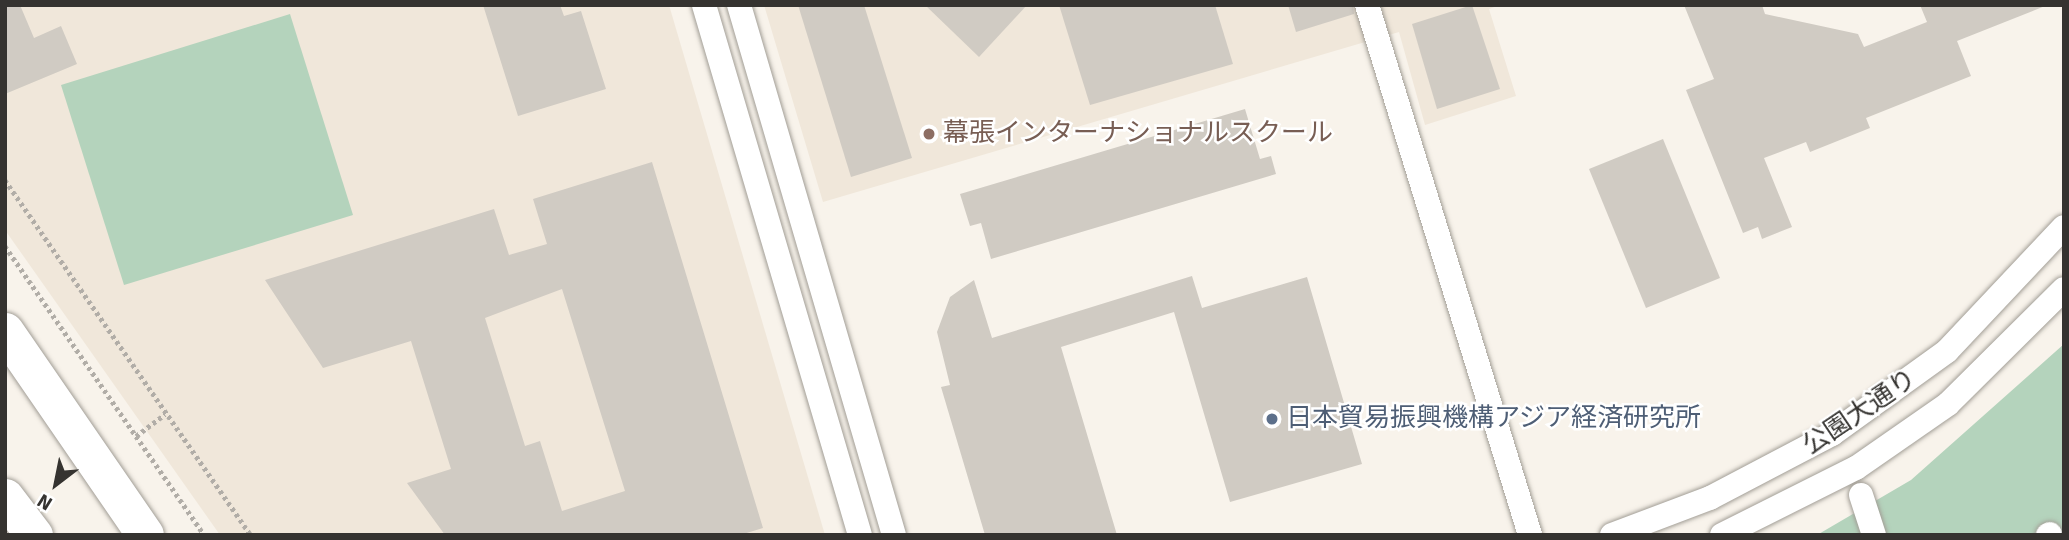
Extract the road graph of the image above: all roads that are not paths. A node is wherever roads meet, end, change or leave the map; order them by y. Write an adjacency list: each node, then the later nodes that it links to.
1 (704, 5): 13 (street)
2 (739, 5): 14 (street)
3 (1367, 5): 15 (street)
4 (2064, 227): 16 (street, 公園大通り)
5 (2064, 289): 17 (street, 公園大通り)
6 (5, 331): 8 (highway)
7 (5, 361): 8 (highway)
8 (69, 422): 12 (highway)
9 (1861, 495): 18 (street)
10 (5, 497): 11 (highway)
11 (34, 535)
12 (145, 535)
13 (860, 535)
14 (894, 535)
15 (1530, 535)
16 (1612, 535)
17 (1722, 535)
18 (1874, 535)

